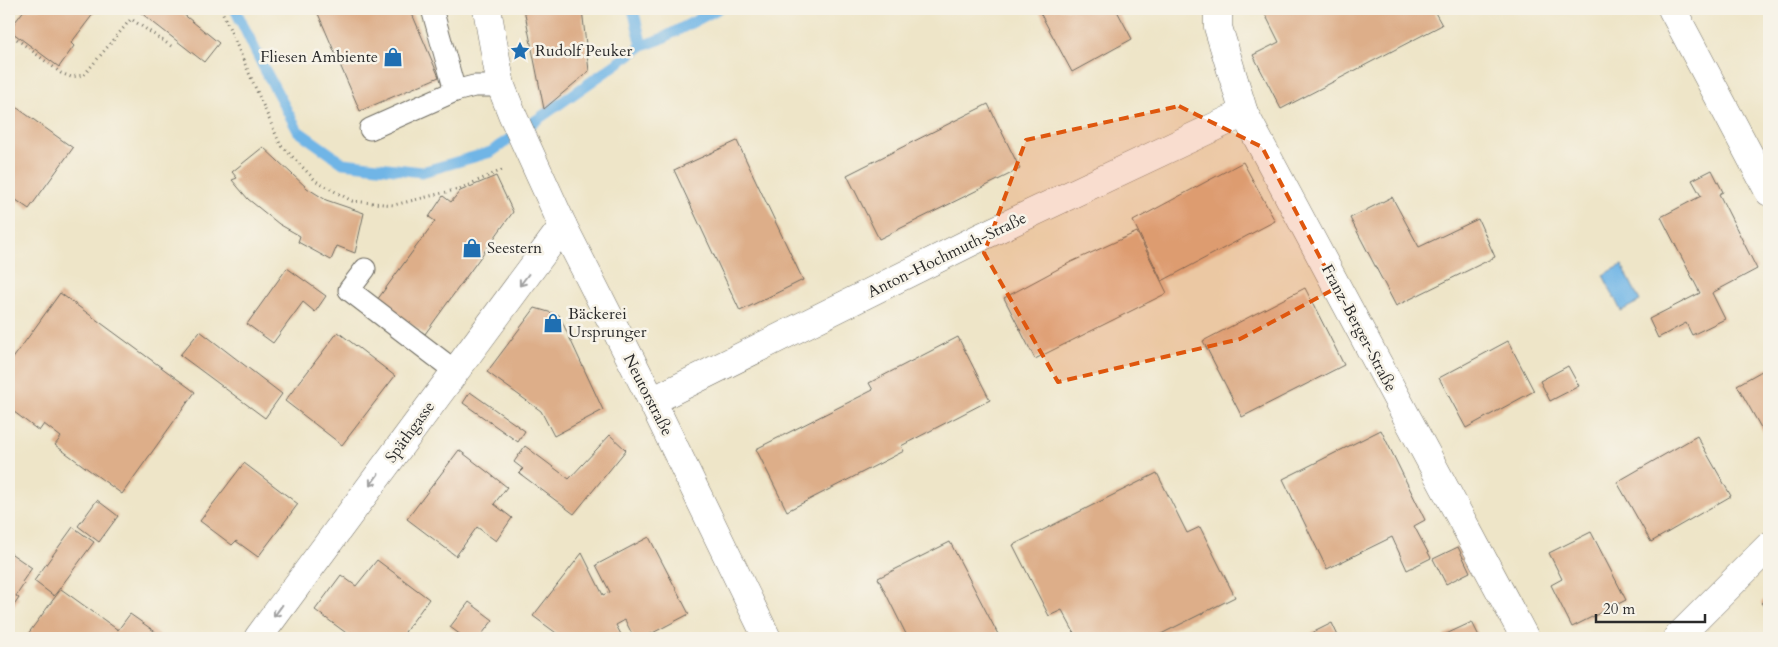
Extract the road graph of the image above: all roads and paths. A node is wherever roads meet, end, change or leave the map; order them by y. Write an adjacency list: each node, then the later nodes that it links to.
1 (221, 9): 12 (path)
2 (432, 9): 9 (lane)
3 (487, 9): 8 (street, Neutorstraße)
4 (1218, 9): 10 (street, Franz-Berger-Straße)
5 (1672, 9): 13 (street)
6 (9, 32): 7 (path)
7 (174, 48)
8 (501, 86): 9 (lane); 14 (street, Neutorstraße)
9 (455, 91): 11 (lane)
10 (1244, 113): 17 (street, Anton-Hochmuth-Straße); 21 (street, Franz-Berger-Straße)
11 (370, 130)
12 (506, 168)
13 (1769, 192)
14 (564, 226): 16 (street, Späthgasse, one-way to 16); 17 (street, Neutorstraße)
15 (365, 269): 16 (lane)
16 (455, 371): 19 (street, Späthgasse, one-way to 19)
17 (652, 401): 20 (street, Neutorstraße)
18 (1769, 546): 22 (street)
19 (258, 638)
20 (767, 638)
21 (1525, 638)
22 (1677, 638)

